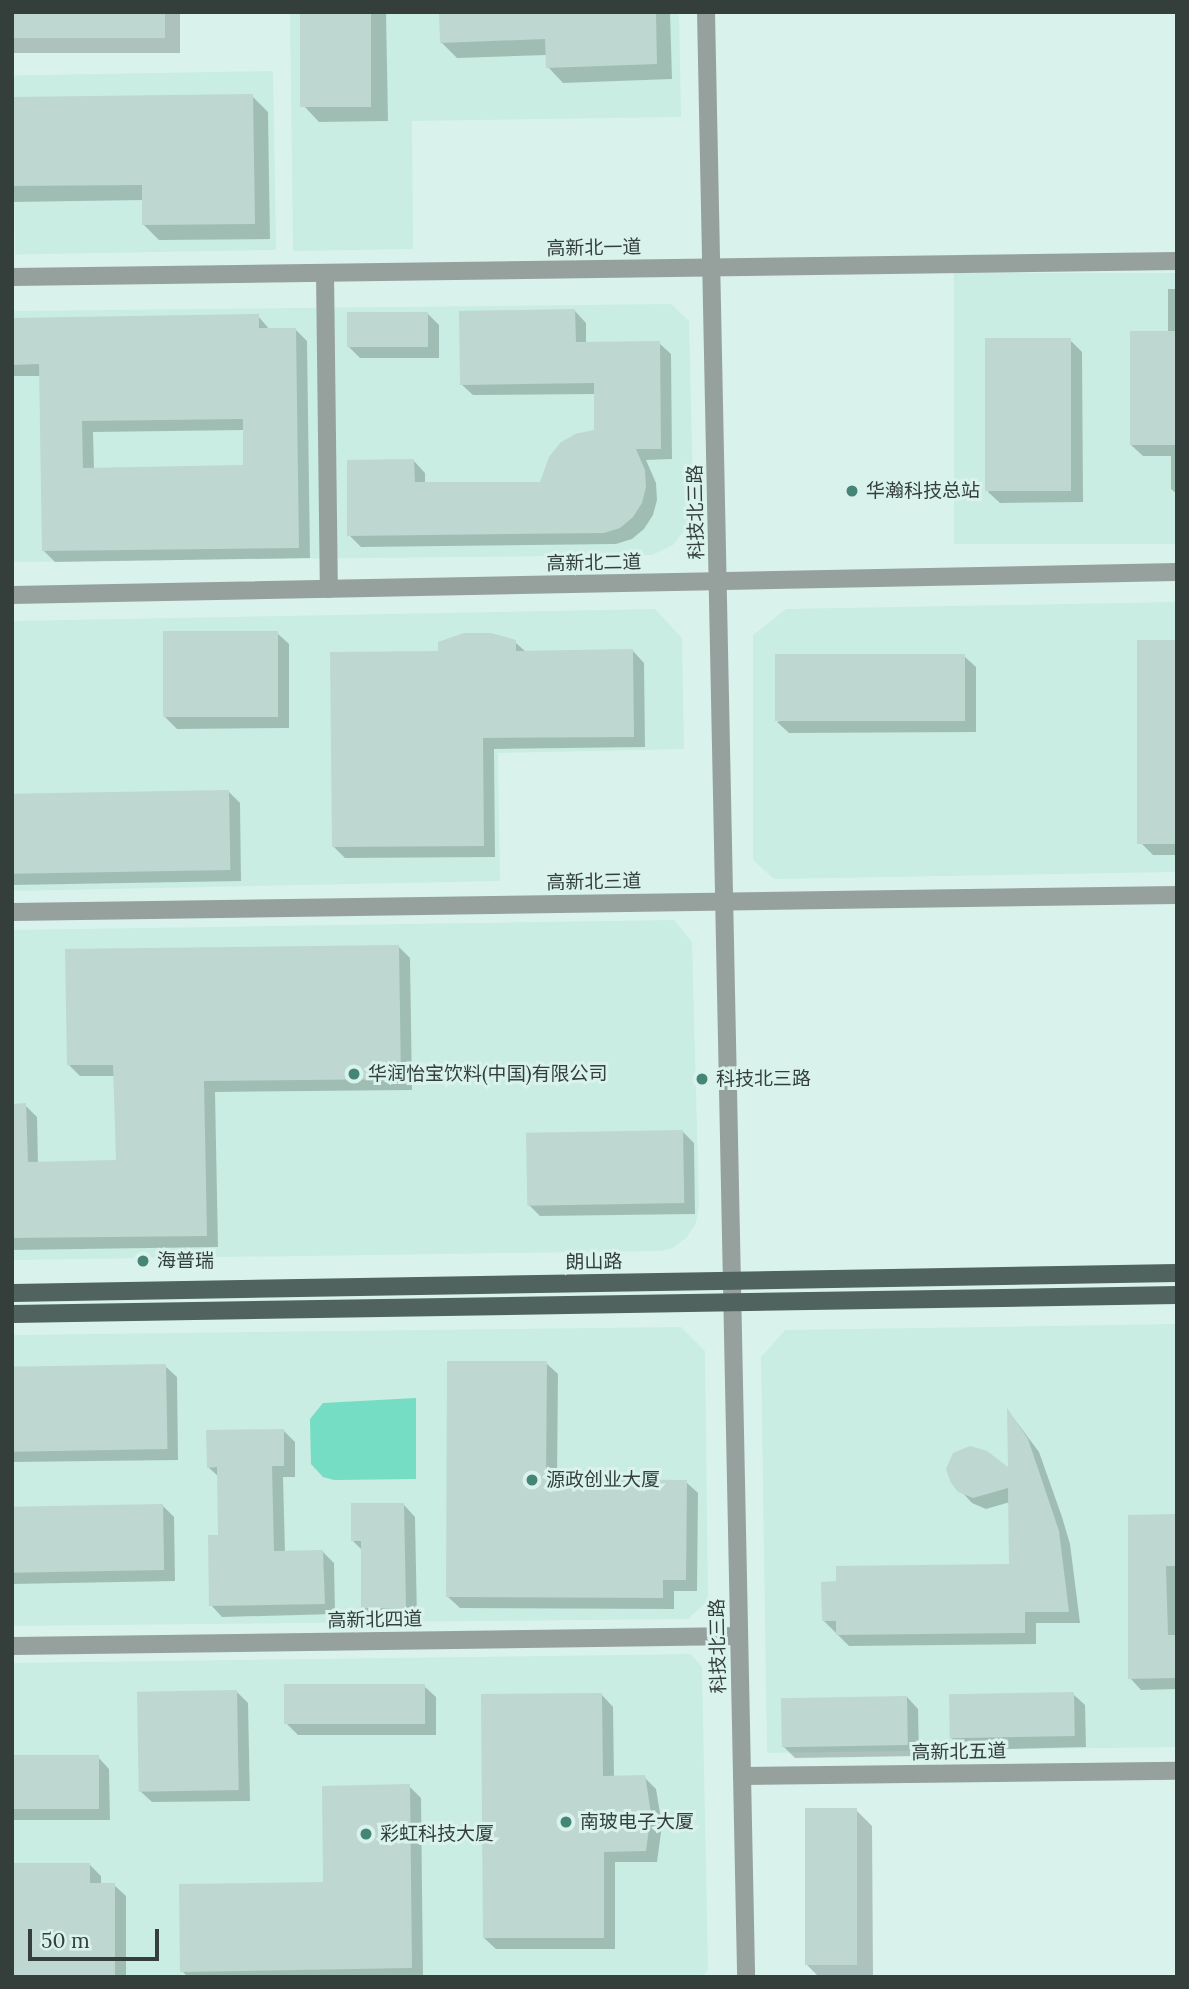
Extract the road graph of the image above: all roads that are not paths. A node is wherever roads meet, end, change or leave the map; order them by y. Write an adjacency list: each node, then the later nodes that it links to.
1 (706, 12): 3 (street, 科技北三路)
2 (1177, 261): 3 (street, 高新北一道)
3 (712, 267): 4 (street, 高新北一道); 7 (street, 科技北三路)
4 (325, 273): 5 (street, 高新北一道); 8 (street)
5 (12, 277)
6 (1177, 572): 7 (street, 高新北二道)
7 (718, 581): 8 (street, 高新北二道); 11 (street, 科技北三路)
8 (329, 589): 9 (street, 高新北二道)
9 (12, 595)
10 (1177, 895): 11 (street, 高新北三道)
11 (725, 901): 12 (street, 高新北三道); 14 (street, 科技北三路)
12 (12, 912)
13 (1177, 1273): 14 (main road, 朗山路)
14 (732, 1280): 15 (main road, 朗山路); 17 (street, 科技北三路)
15 (12, 1293)
16 (1177, 1295): 17 (main road)
17 (733, 1302): 18 (main road); 19 (street, 科技北三路)
18 (12, 1314)
19 (739, 1636): 20 (street, 高新北四道); 22 (street, 科技北三路)
20 (12, 1646)
21 (1177, 1771): 22 (street, 高新北五道)
22 (742, 1776): 23 (street, 科技北三路)
23 (746, 1977)

